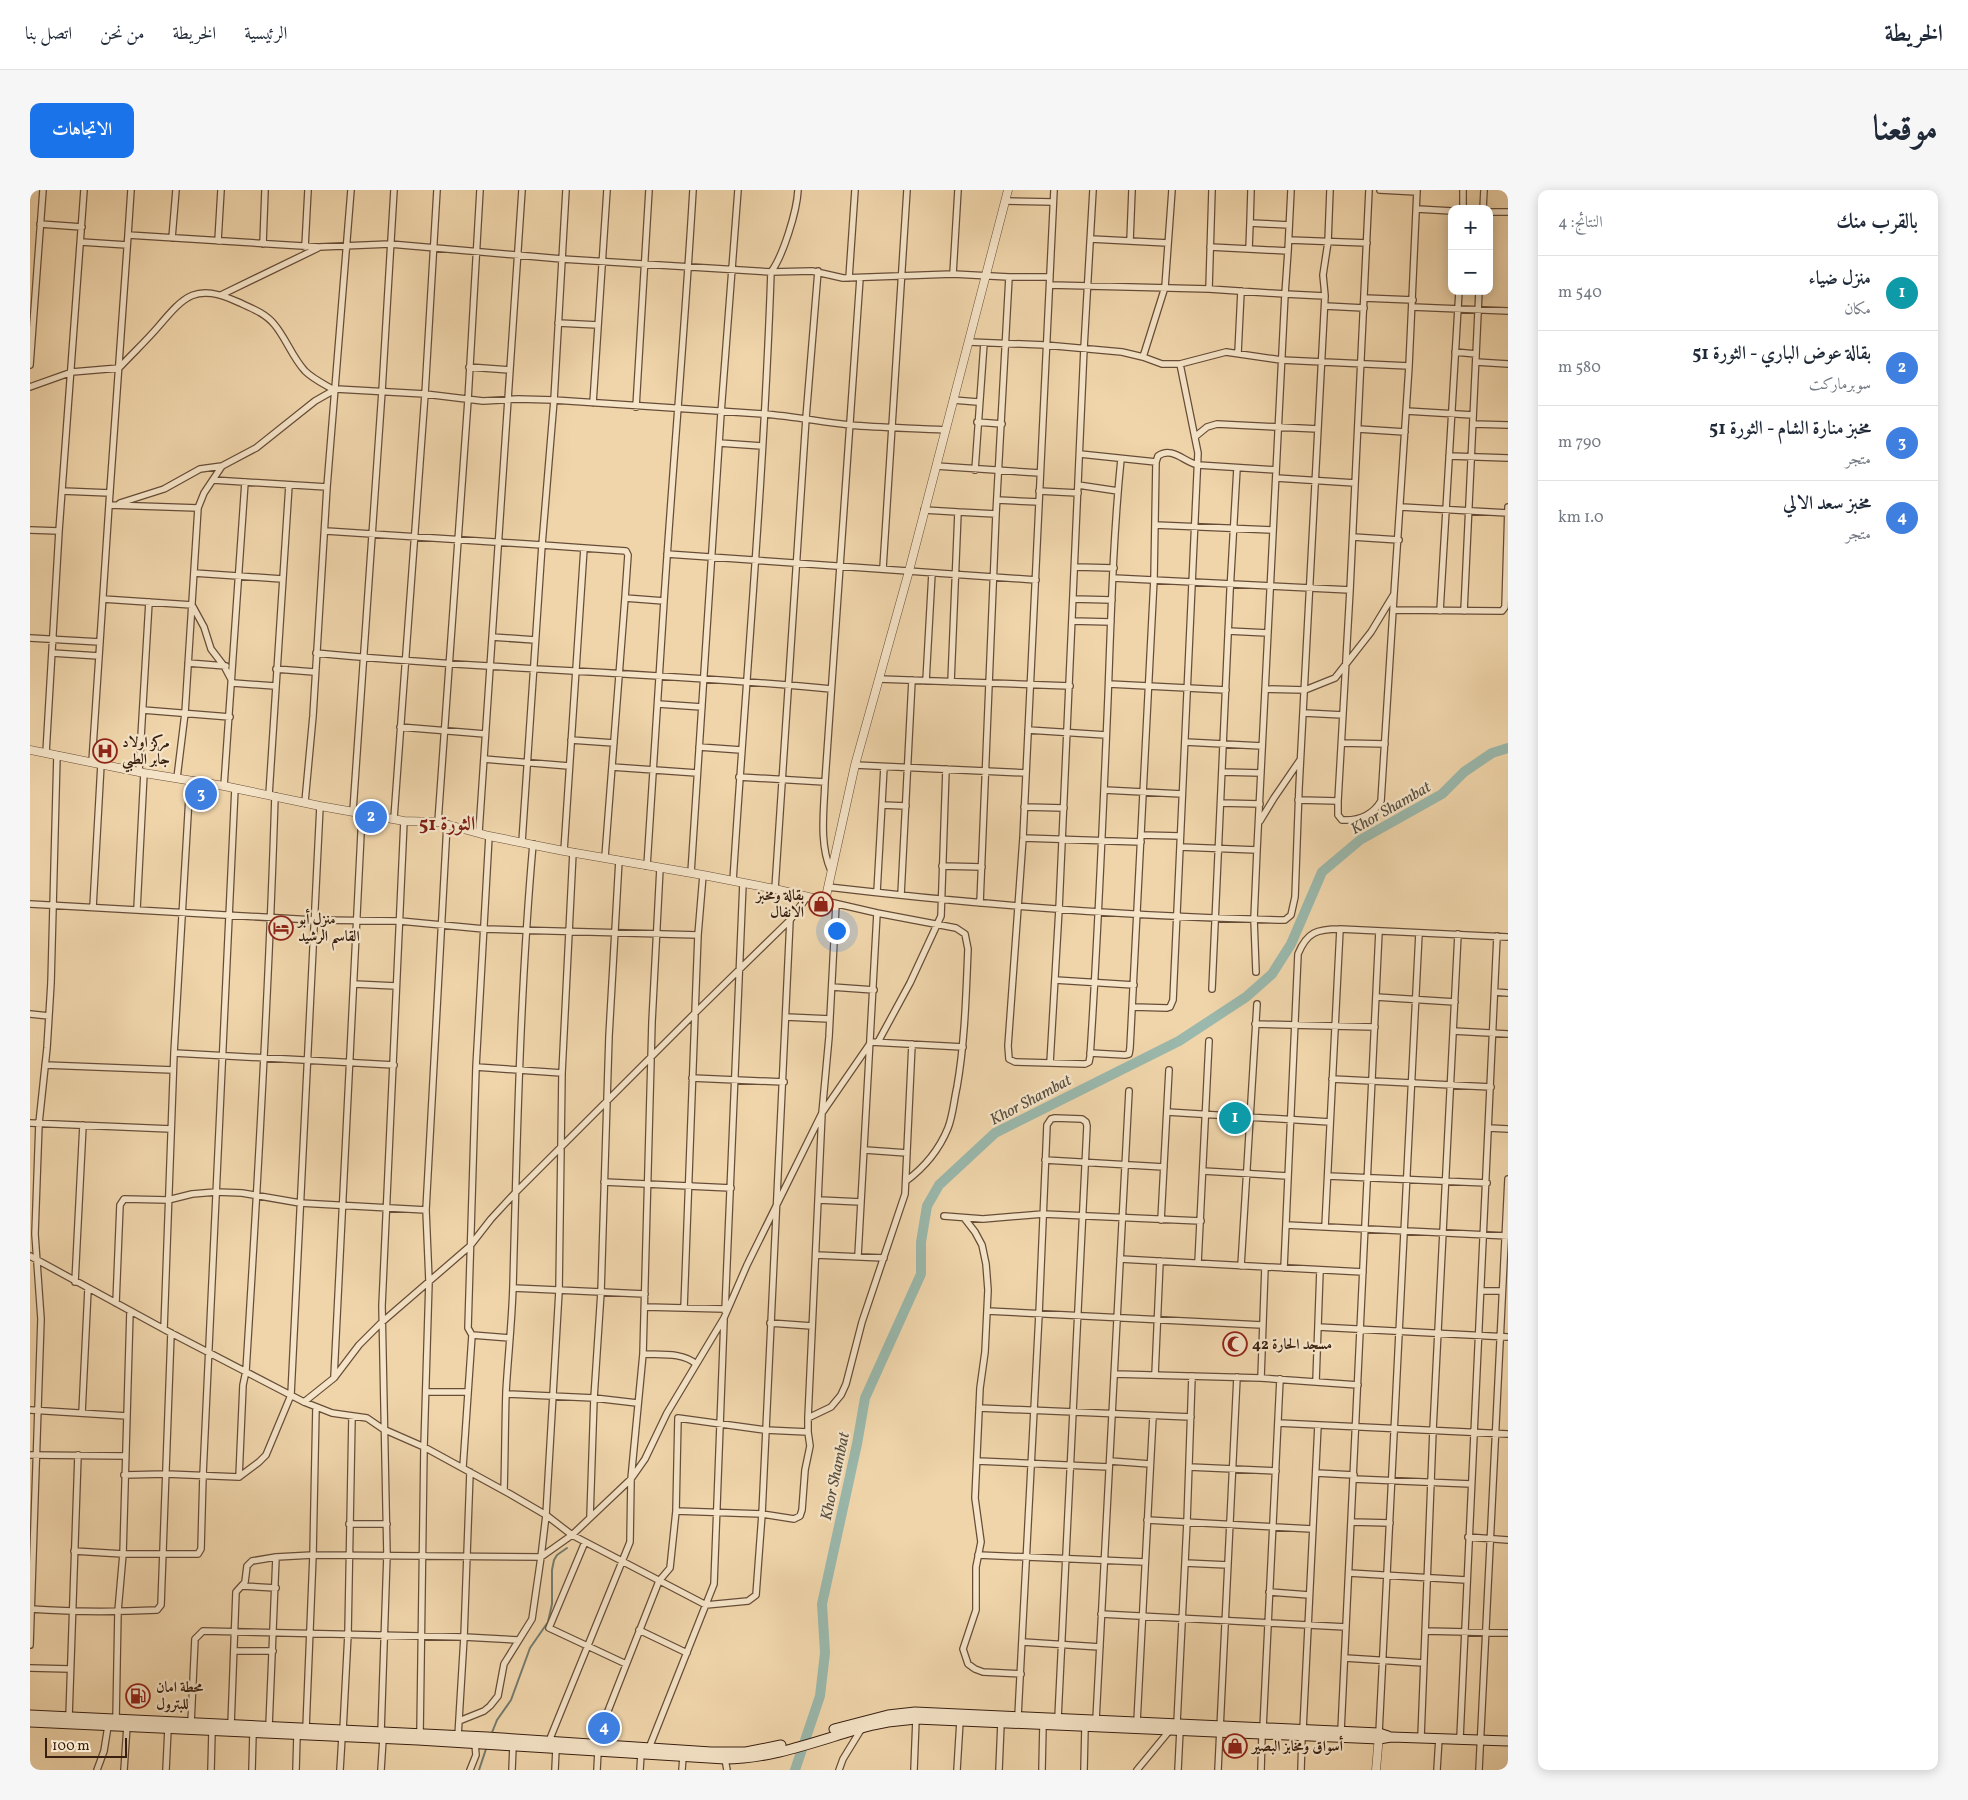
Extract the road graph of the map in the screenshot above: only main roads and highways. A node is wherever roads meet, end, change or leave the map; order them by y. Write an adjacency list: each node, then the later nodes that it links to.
1 (30, 1715): 3 (main road)
2 (30, 1722): 3 (main road)
3 (112, 1722): 6 (main road); 6 (main road)
4 (1176, 1728): 5 (main road); 9 (main road); 9 (main road)
5 (1303, 1733): 8 (main road); 8 (main road)
6 (342, 1734): 7 (main road)
7 (382, 1736): 10 (main road); 10 (main road)
8 (1379, 1736): 11 (main road)
9 (819, 1737): 13 (main road)
10 (491, 1741): 12 (main road); 12 (main road)
11 (1508, 1741)
12 (596, 1748): 13 (main road); 13 (main road)
13 (775, 1750)

